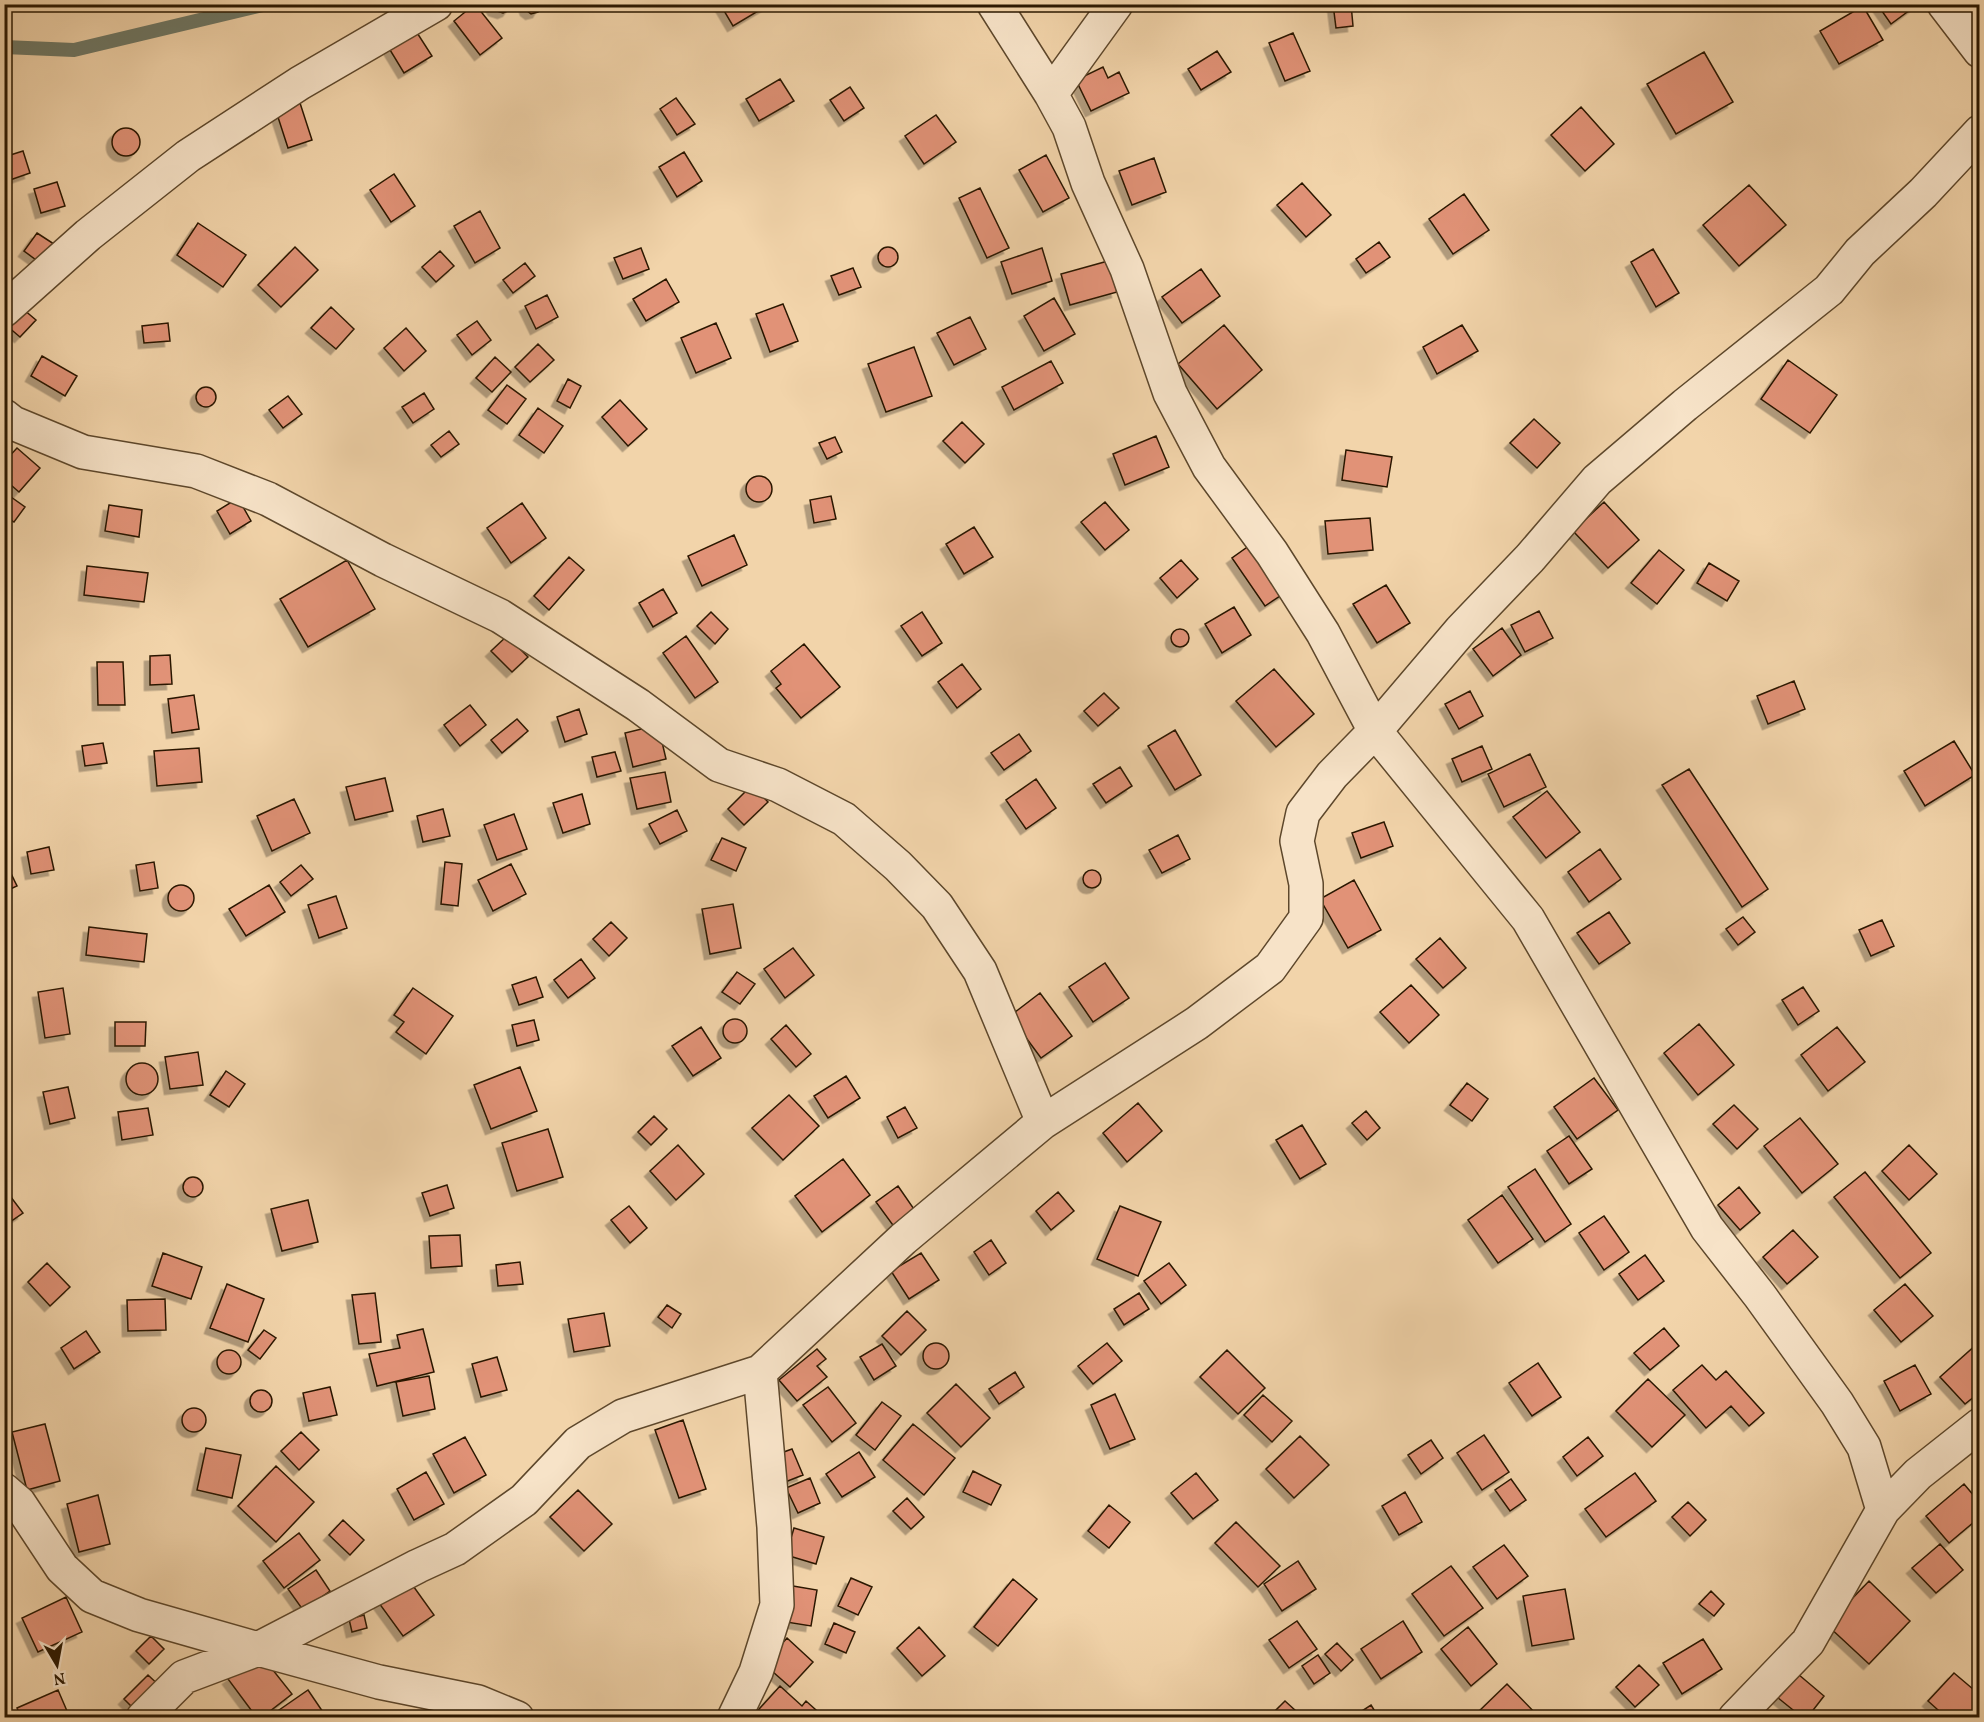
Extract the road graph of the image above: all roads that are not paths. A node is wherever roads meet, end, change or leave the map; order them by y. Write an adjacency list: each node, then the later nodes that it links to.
1 (436, 4): 8 (street)
2 (994, 4): 6 (street)
3 (1116, 4): 6 (street)
4 (1944, 4): 5 (street)
5 (1980, 51)
6 (1051, 94): 10 (street)
7 (1980, 132): 10 (street)
8 (4, 310)
9 (4, 416): 11 (street)
10 (1375, 731): 11 (street); 15 (street)
11 (1043, 1122): 12 (street)
12 (760, 1372): 16 (street); 19 (street)
13 (1980, 1425): 15 (street)
14 (4, 1490): 16 (street)
15 (1883, 1510): 20 (street)
16 (258, 1649): 17 (street); 18 (street)
17 (143, 1718)
18 (517, 1718)
19 (734, 1718)
20 (1735, 1718)

